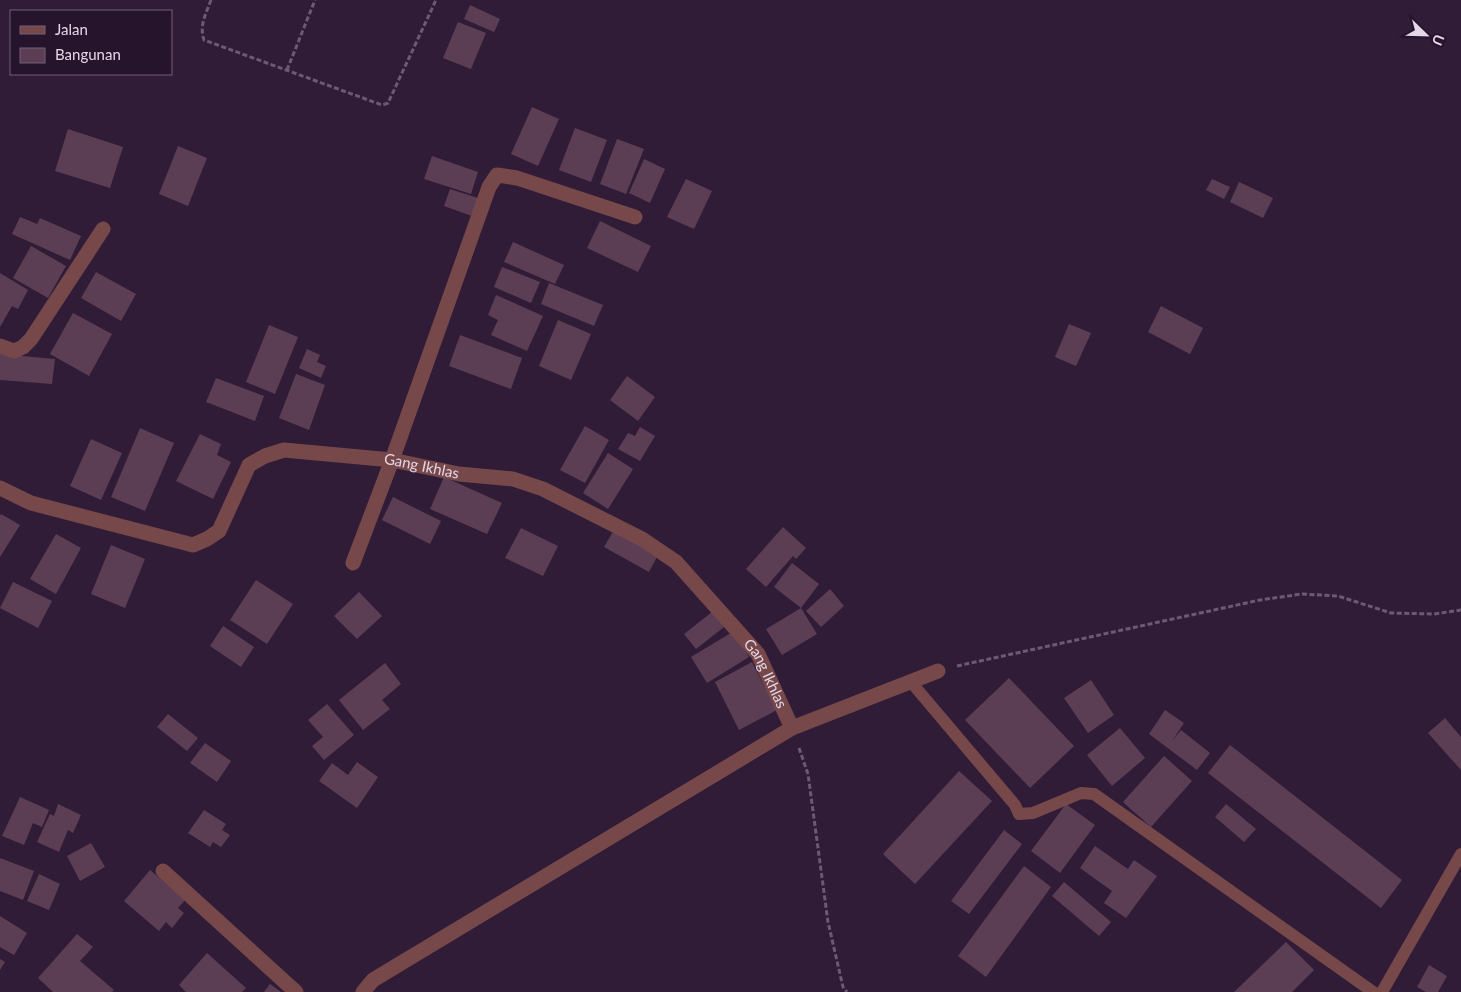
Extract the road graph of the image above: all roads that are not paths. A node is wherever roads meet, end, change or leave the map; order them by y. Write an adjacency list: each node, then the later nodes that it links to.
1 (635, 217): 4 (street)
2 (103, 229): 3 (street)
3 (0, 346)
4 (392, 460): 5 (street, Gang Ikhlas); 6 (street); 9 (street, Gang Ikhlas)
5 (0, 488)
6 (353, 563)
7 (938, 670): 8 (street)
8 (911, 682): 9 (street); 14 (lane)
9 (792, 728): 13 (street)
10 (1461, 854): 15 (lane)
11 (163, 871): 12 (street)
12 (296, 992)
13 (363, 992)
14 (1373, 992)
15 (1382, 992)

